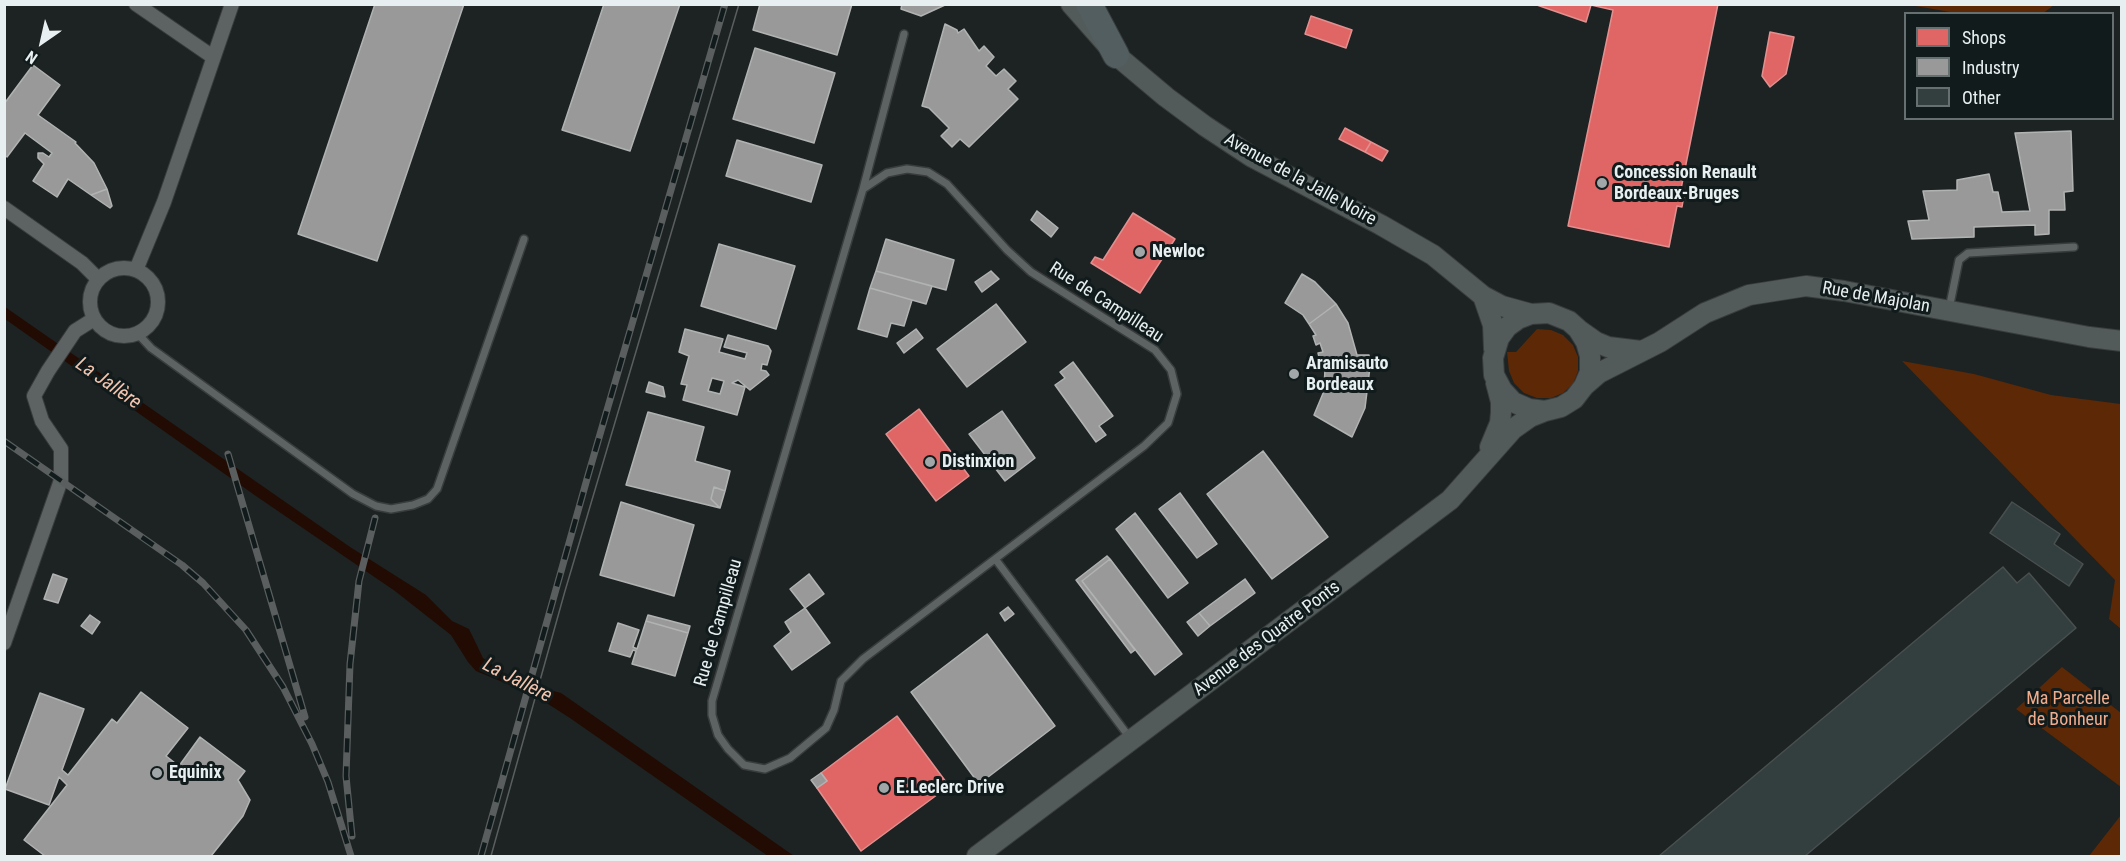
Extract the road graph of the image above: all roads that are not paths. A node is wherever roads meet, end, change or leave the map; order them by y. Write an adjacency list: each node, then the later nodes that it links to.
1 (136, 4): 7 (street)
2 (232, 4): 7 (street)
3 (1071, 4): 6 (main road, Avenue de la Jalle Noire)
4 (1089, 4): 6 (highway)
5 (904, 34): 8 (lane, Rue de Campilleau)
6 (1116, 55): 14 (main road, Avenue de la Jalle Noire)
7 (213, 57): 12 (street)
8 (863, 189): 27 (lane, Rue de Campilleau); 27 (lane, Rue de Campilleau)
9 (4, 208): 13 (street)
10 (524, 239): 19 (lane)
11 (2074, 247): 15 (lane)
12 (136, 270): 13 (street); 19 (street)
13 (98, 279): 17 (street)
14 (1483, 297): 16 (main road); 21 (main road)
15 (1948, 311): 20 (main road, Rue de Majolan); 22 (main road, Rue de Majolan)
16 (1531, 314): 18 (main road); 21 (main road)
17 (94, 319): 19 (street); 28 (street)
18 (1578, 329): 22 (main road); 24 (main road)
19 (138, 334)
20 (2121, 341)
21 (1494, 350): 23 (main road)
22 (1644, 351): 24 (main road, Rue de Majolan)
23 (1494, 375): 25 (main road); 26 (main road)
24 (1584, 386): 25 (main road)
25 (1545, 411): 26 (main road, Avenue des Quatre Ponts)
26 (1483, 463): 29 (main road, Avenue des Quatre Ponts)
27 (996, 560): 29 (lane)
28 (4, 643)
29 (1132, 740): 30 (main road, Avenue des Quatre Ponts)
30 (977, 856)

